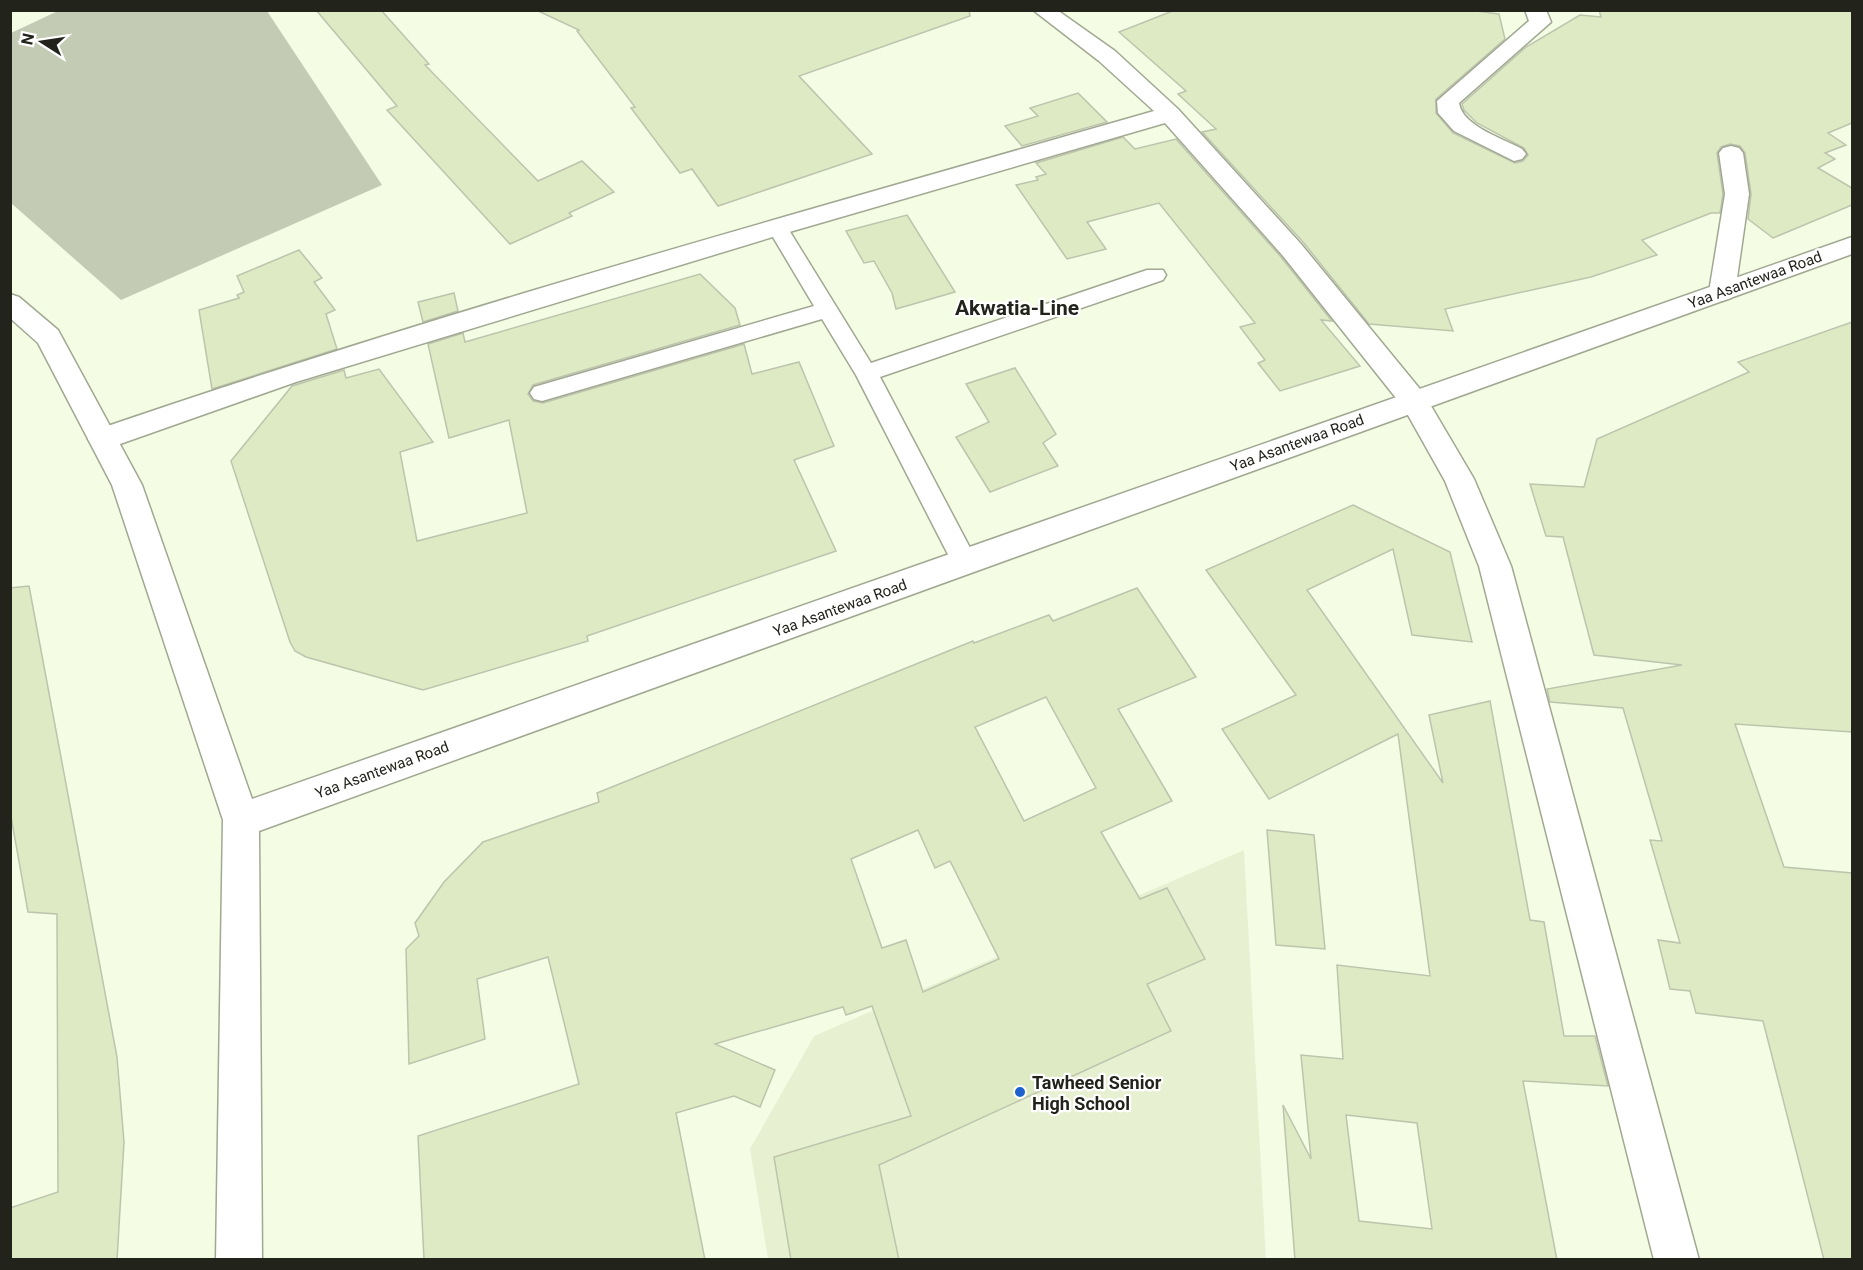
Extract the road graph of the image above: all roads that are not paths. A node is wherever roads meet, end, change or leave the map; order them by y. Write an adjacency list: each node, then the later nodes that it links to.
1 (1043, 10): 3 (street)
2 (1535, 10): 5 (street)
3 (1170, 114): 6 (street); 14 (street)
4 (1731, 153): 9 (street)
5 (1514, 154)
6 (777, 227): 11 (lane); 15 (street)
7 (1852, 244): 9 (street, Yaa Asantewaa Road)
8 (1155, 275): 12 (lane)
9 (1722, 292): 14 (street, Yaa Asantewaa Road)
10 (10, 303): 15 (street)
11 (828, 310): 12 (lane); 13 (lane)
12 (866, 374): 16 (lane)
13 (542, 393)
14 (1414, 401): 16 (street, Yaa Asantewaa Road); 19 (street)
15 (103, 440): 17 (street)
16 (965, 563): 17 (street, Yaa Asantewaa Road)
17 (241, 820): 18 (street)
18 (239, 1260)
19 (1677, 1260)

